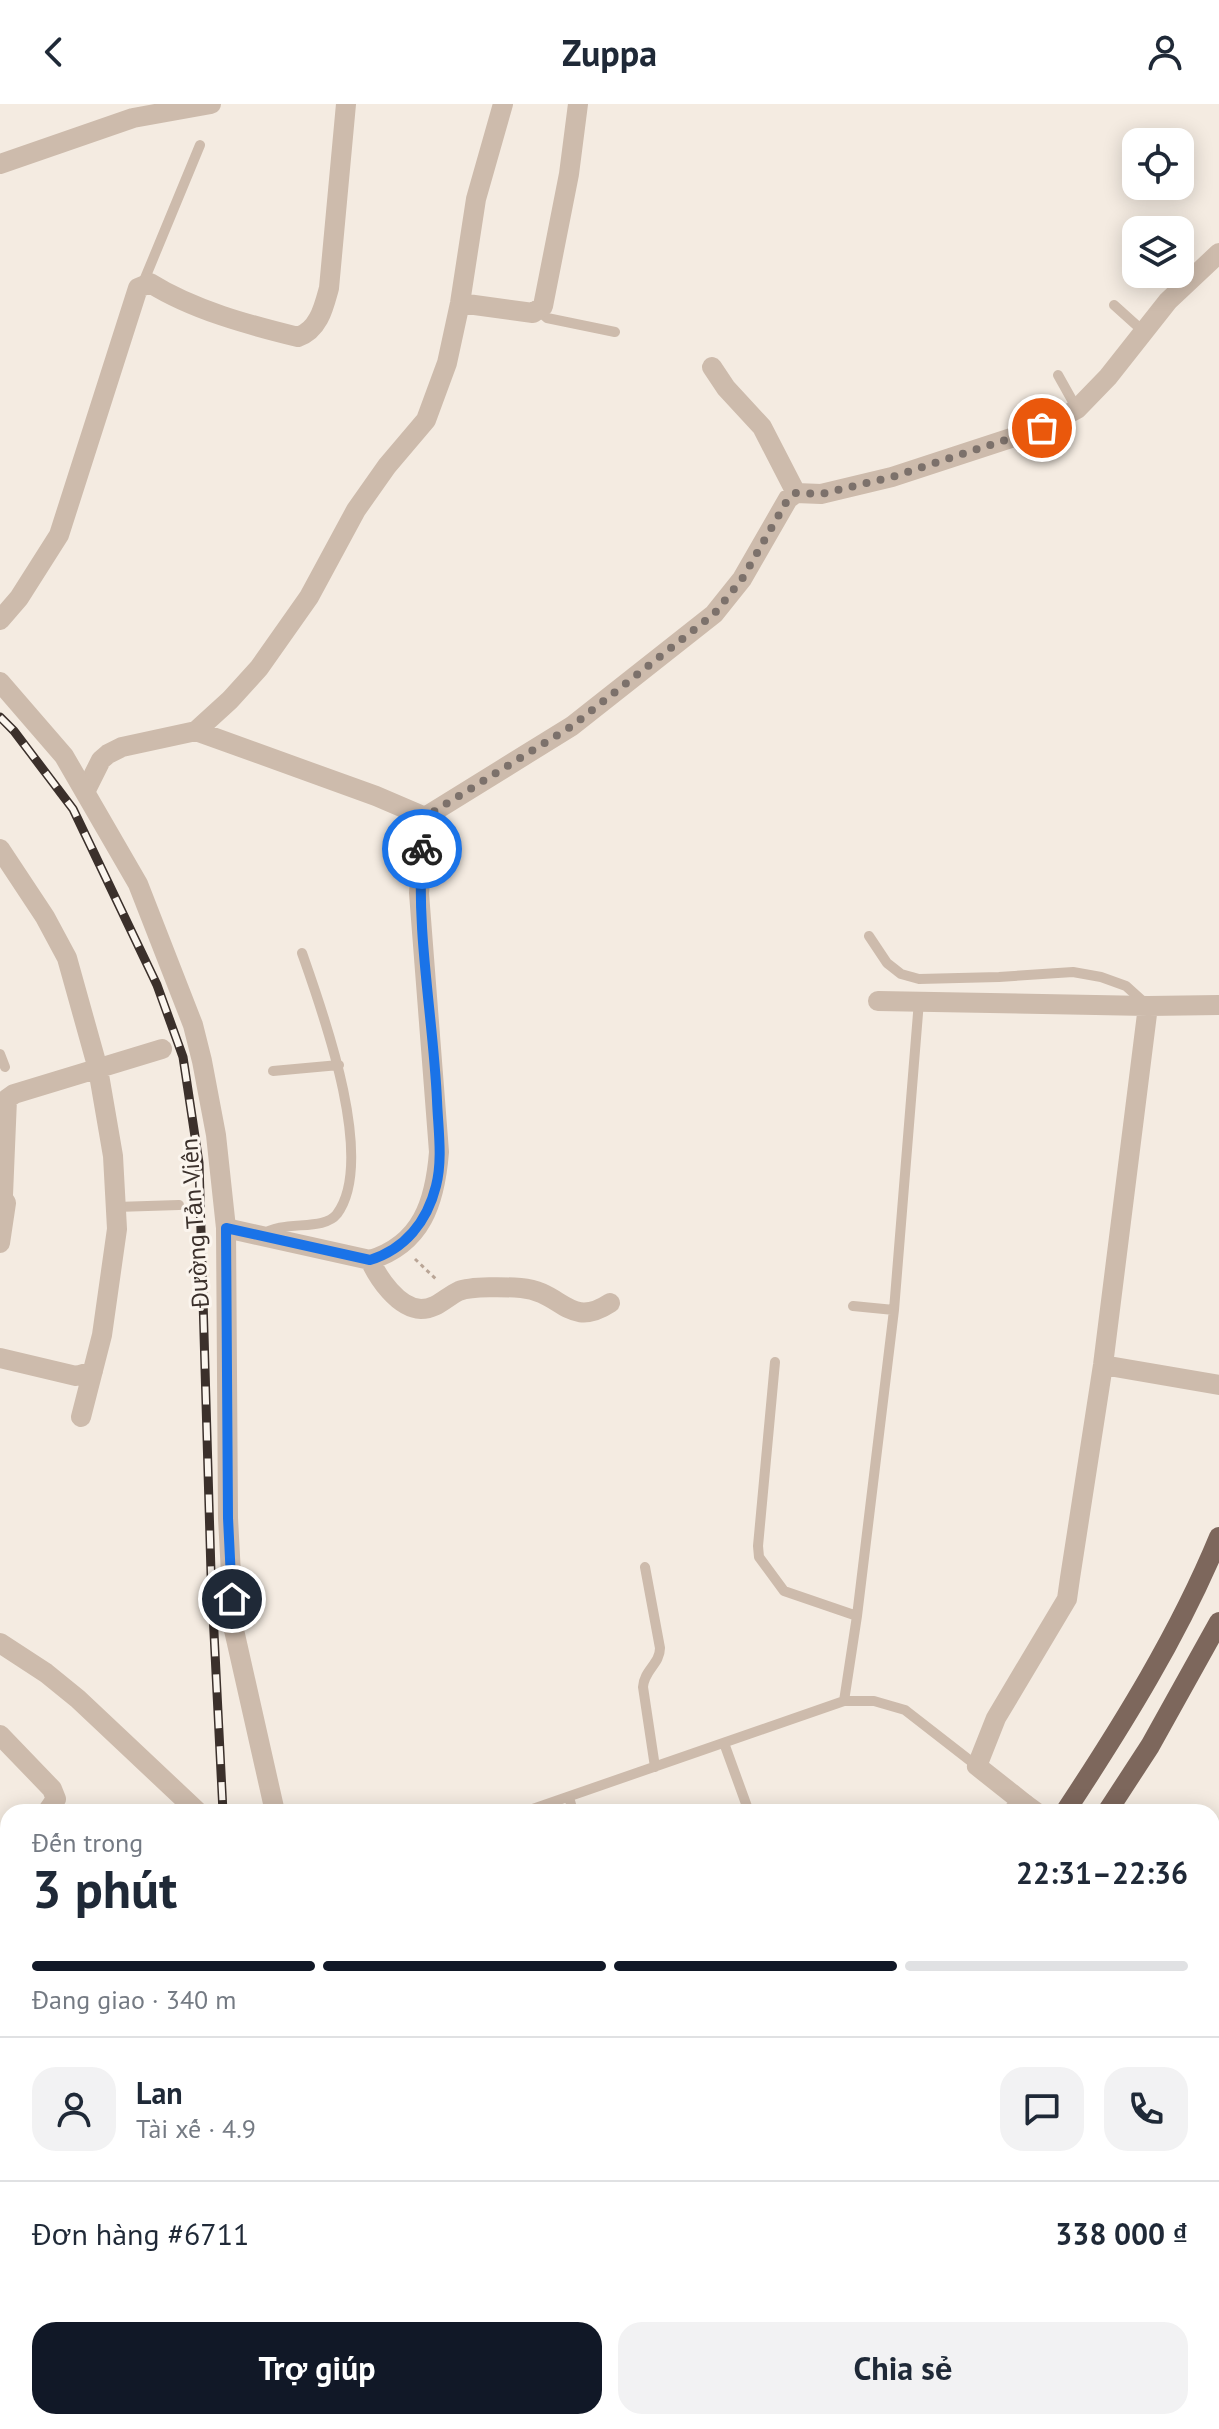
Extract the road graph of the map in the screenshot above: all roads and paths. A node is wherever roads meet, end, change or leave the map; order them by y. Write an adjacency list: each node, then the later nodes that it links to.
1 (211, 104): 6 (street)
2 (346, 104): 8 (street)
3 (503, 104): 9 (street)
4 (578, 104): 11 (street)
5 (200, 145): 8 (lane)
6 (0, 164)
7 (1219, 253): 13 (street)
8 (143, 283): 18 (street)
9 (460, 303): 11 (street); 20 (street)
10 (1114, 305): 13 (lane)
11 (539, 311): 12 (lane)
12 (615, 332)
13 (1144, 332): 16 (street)
14 (712, 367): 17 (street)
15 (1058, 375): 16 (lane)
16 (1077, 409): 17 (street)
17 (796, 493): 22 (street)
18 (0, 620)
19 (0, 682): 21 (street, Đường Tản Viên)
20 (196, 731): 21 (street); 22 (street)
21 (86, 790): 39 (street, Đường Tản Viên)
22 (425, 817): 42 (street)
23 (0, 849): 34 (street)
24 (869, 936): 29 (lane)
25 (302, 953): 32 (lane)
26 (878, 1001): 27 (street)
27 (919, 1001): 29 (street); 47 (lane)
28 (1219, 1005): 29 (street)
29 (1148, 1006): 50 (street)
30 (162, 1049): 34 (street)
31 (0, 1054): 33 (lane)
32 (339, 1065): 35 (lane); 40 (lane)
33 (5, 1067)
34 (98, 1069): 36 (street); 38 (street)
35 (273, 1071)
36 (2, 1194): 41 (street)
37 (179, 1205): 38 (lane)
38 (116, 1207): 51 (street)
39 (226, 1228): 40 (street); 67 (street, Đường Tản Viên)
40 (261, 1236): 43 (street)
41 (0, 1243)
42 (401, 1245): 43 (street); 44 (path)
43 (370, 1260): 45 (street)
44 (438, 1282)
45 (610, 1303)
46 (853, 1306): 47 (lane)
47 (894, 1310): 56 (lane)
48 (0, 1358): 51 (street)
49 (775, 1362): 56 (lane)
50 (1103, 1365): 52 (street); 62 (street)
51 (93, 1371): 53 (street)
52 (1219, 1385)
53 (81, 1417)
54 (1219, 1537): 72 (main road)
55 (645, 1567): 63 (lane)
56 (857, 1616): 59 (lane)
57 (1219, 1622): 73 (main road)
58 (0, 1643): 66 (street)
59 (844, 1701): 61 (lane); 62 (lane)
60 (0, 1735): 65 (street)
61 (724, 1743): 63 (lane); 70 (lane)
62 (977, 1766): 71 (street)
63 (655, 1767): 64 (lane)
64 (569, 1797): 68 (lane); 69 (lane)
65 (53, 1804)
66 (190, 1804)
67 (273, 1804)
68 (548, 1804)
69 (571, 1804)
70 (746, 1804)
71 (1019, 1804)
72 (1070, 1804)
73 (1112, 1804)

